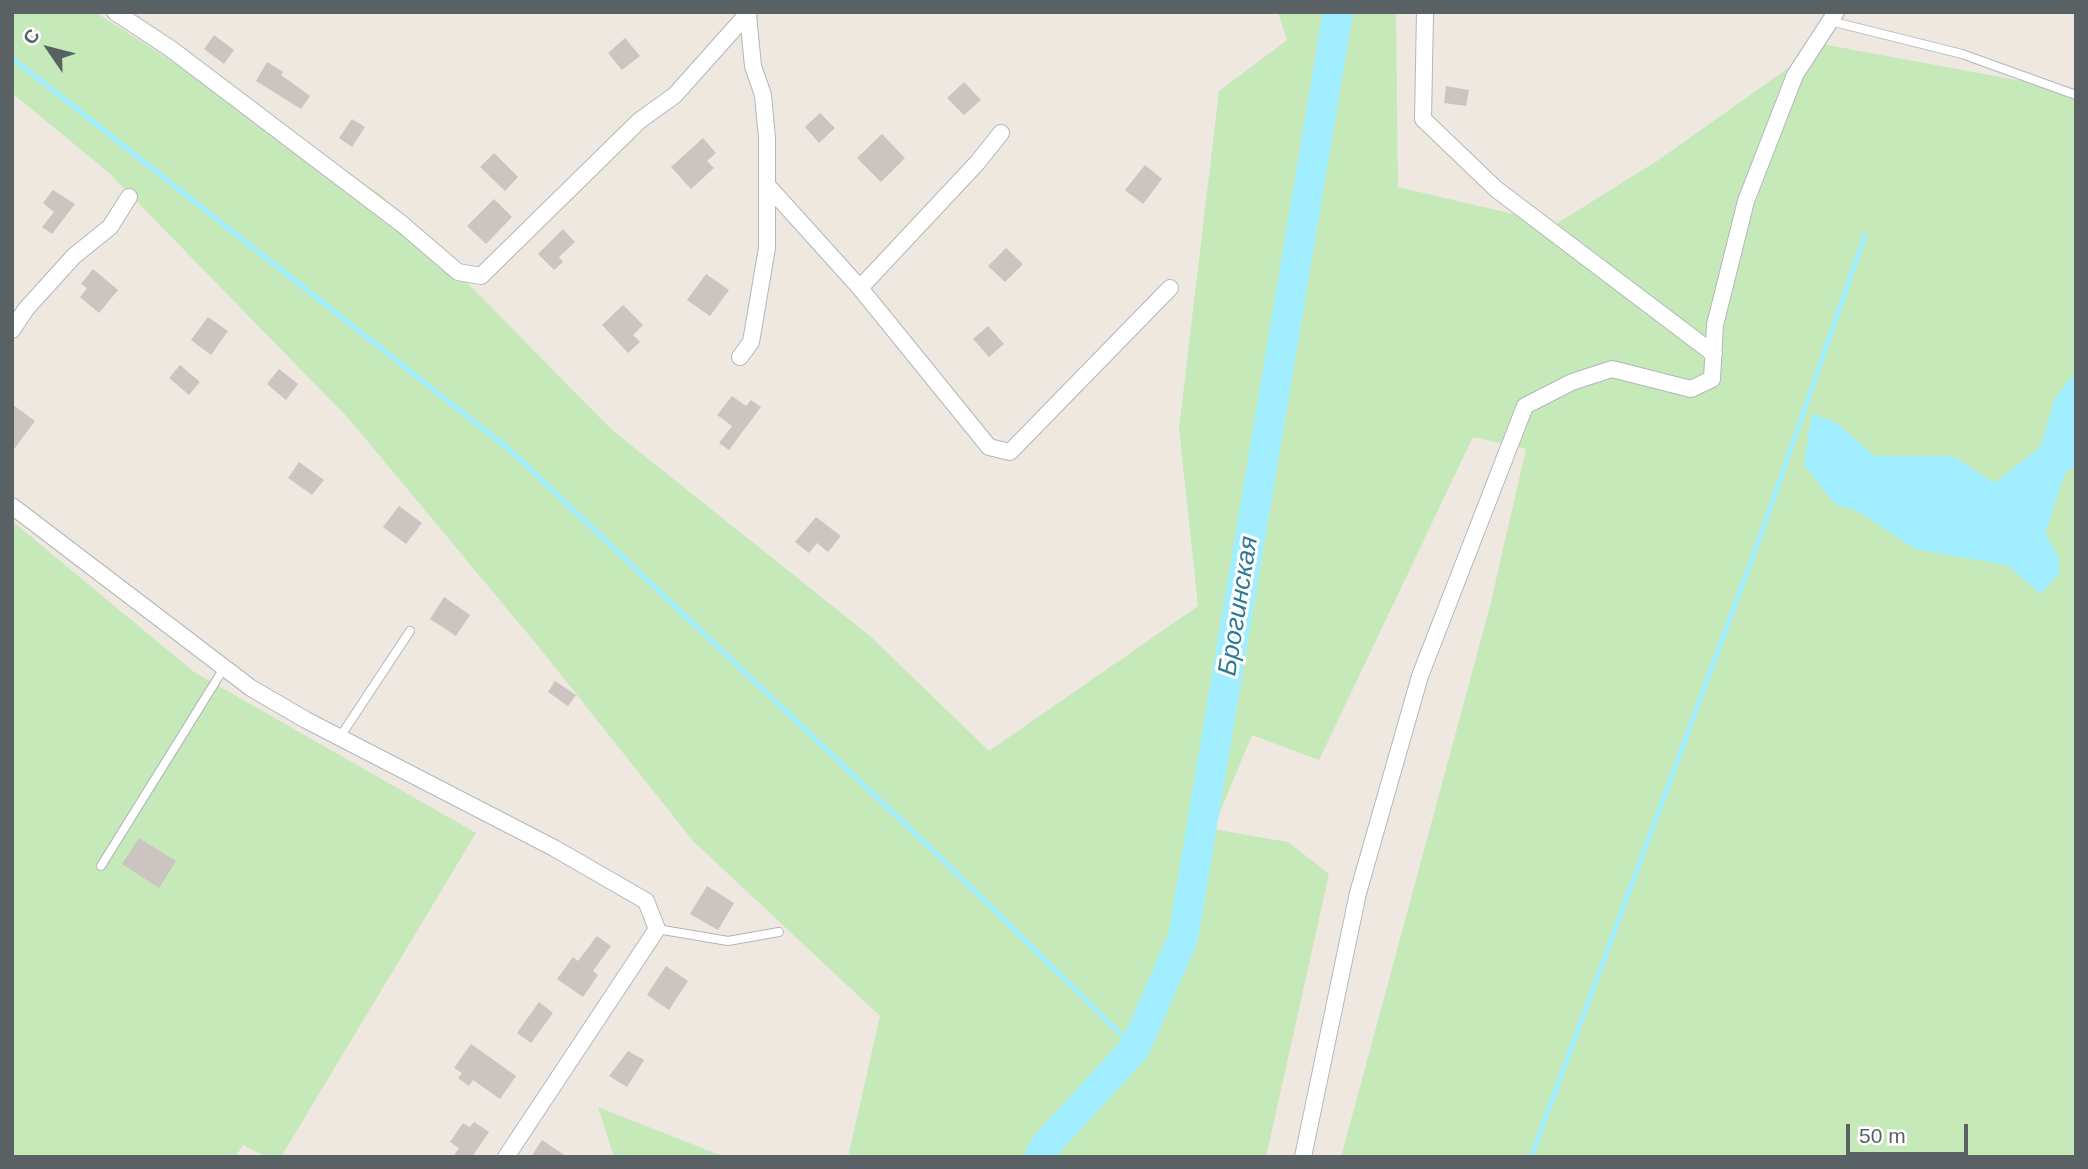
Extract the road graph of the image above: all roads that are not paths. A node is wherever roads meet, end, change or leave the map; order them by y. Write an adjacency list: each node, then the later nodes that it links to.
1 (115, 12): 3 (street)
2 (1425, 12): 12 (street)
3 (749, 13): 7 (street)
4 (1833, 17): 5 (lane); 12 (street)
5 (2076, 95)
6 (1000, 133): 9 (street)
7 (768, 186): 9 (street); 13 (street)
8 (129, 197): 11 (street)
9 (860, 288): 10 (street)
10 (1170, 288)
11 (12, 330)
12 (1714, 354): 22 (street)
13 (740, 357)
14 (12, 506): 16 (street)
15 (410, 631): 17 (lane)
16 (224, 668): 17 (street); 18 (lane)
17 (340, 737): 19 (street)
18 (101, 866)
19 (657, 929): 20 (lane); 21 (street)
20 (779, 932)
21 (506, 1157)
22 (1303, 1157)

